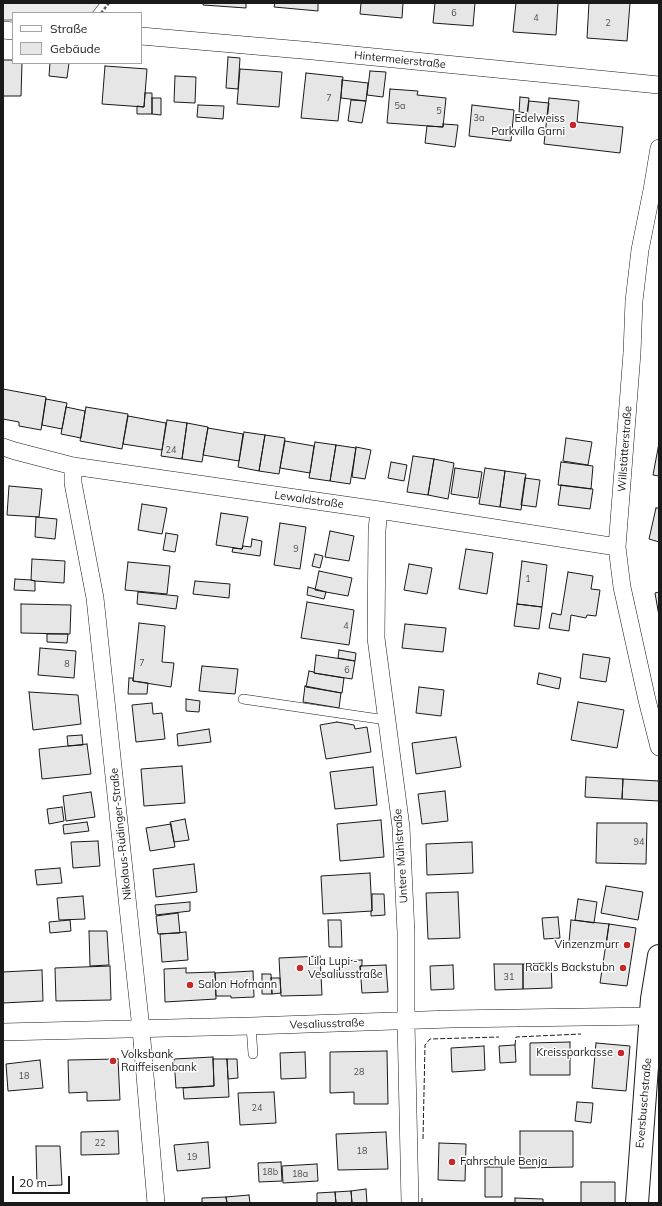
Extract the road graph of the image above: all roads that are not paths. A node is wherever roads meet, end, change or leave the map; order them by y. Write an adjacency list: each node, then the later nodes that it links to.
1 (142, 36): 2 (street, Hintermeierstraße)
2 (659, 85)
3 (659, 148): 7 (street, Willstätterstraße)
4 (3, 447): 5 (street, Lewaldstraße)
5 (73, 466): 6 (street, Lewaldstraße); 15 (street, Nikolaus-Rüdinger-Straße)
6 (379, 510): 7 (street, Lewaldstraße); 9 (street, Untere Mühlstraße)
7 (617, 547): 10 (street, Willstätterstraße)
8 (243, 699): 9 (lane)
9 (386, 720): 13 (street, Untere Mühlstraße)
10 (659, 747)
11 (659, 956): 12 (main road, Eversbuschstraße)
12 (654, 1005): 13 (street, Vesaliusstraße); 20 (main road, Eversbuschstraße)
13 (406, 1021): 14 (street, Vesaliusstraße); 19 (street, Untere Mühlstraße)
14 (251, 1026): 15 (street, Vesaliusstraße); 17 (lane)
15 (141, 1029): 16 (street, Vesaliusstraße); 18 (street, Nikolaus-Rüdinger-Straße)
16 (3, 1032)
17 (253, 1054)
18 (156, 1203)
19 (410, 1203)
20 (637, 1203)

